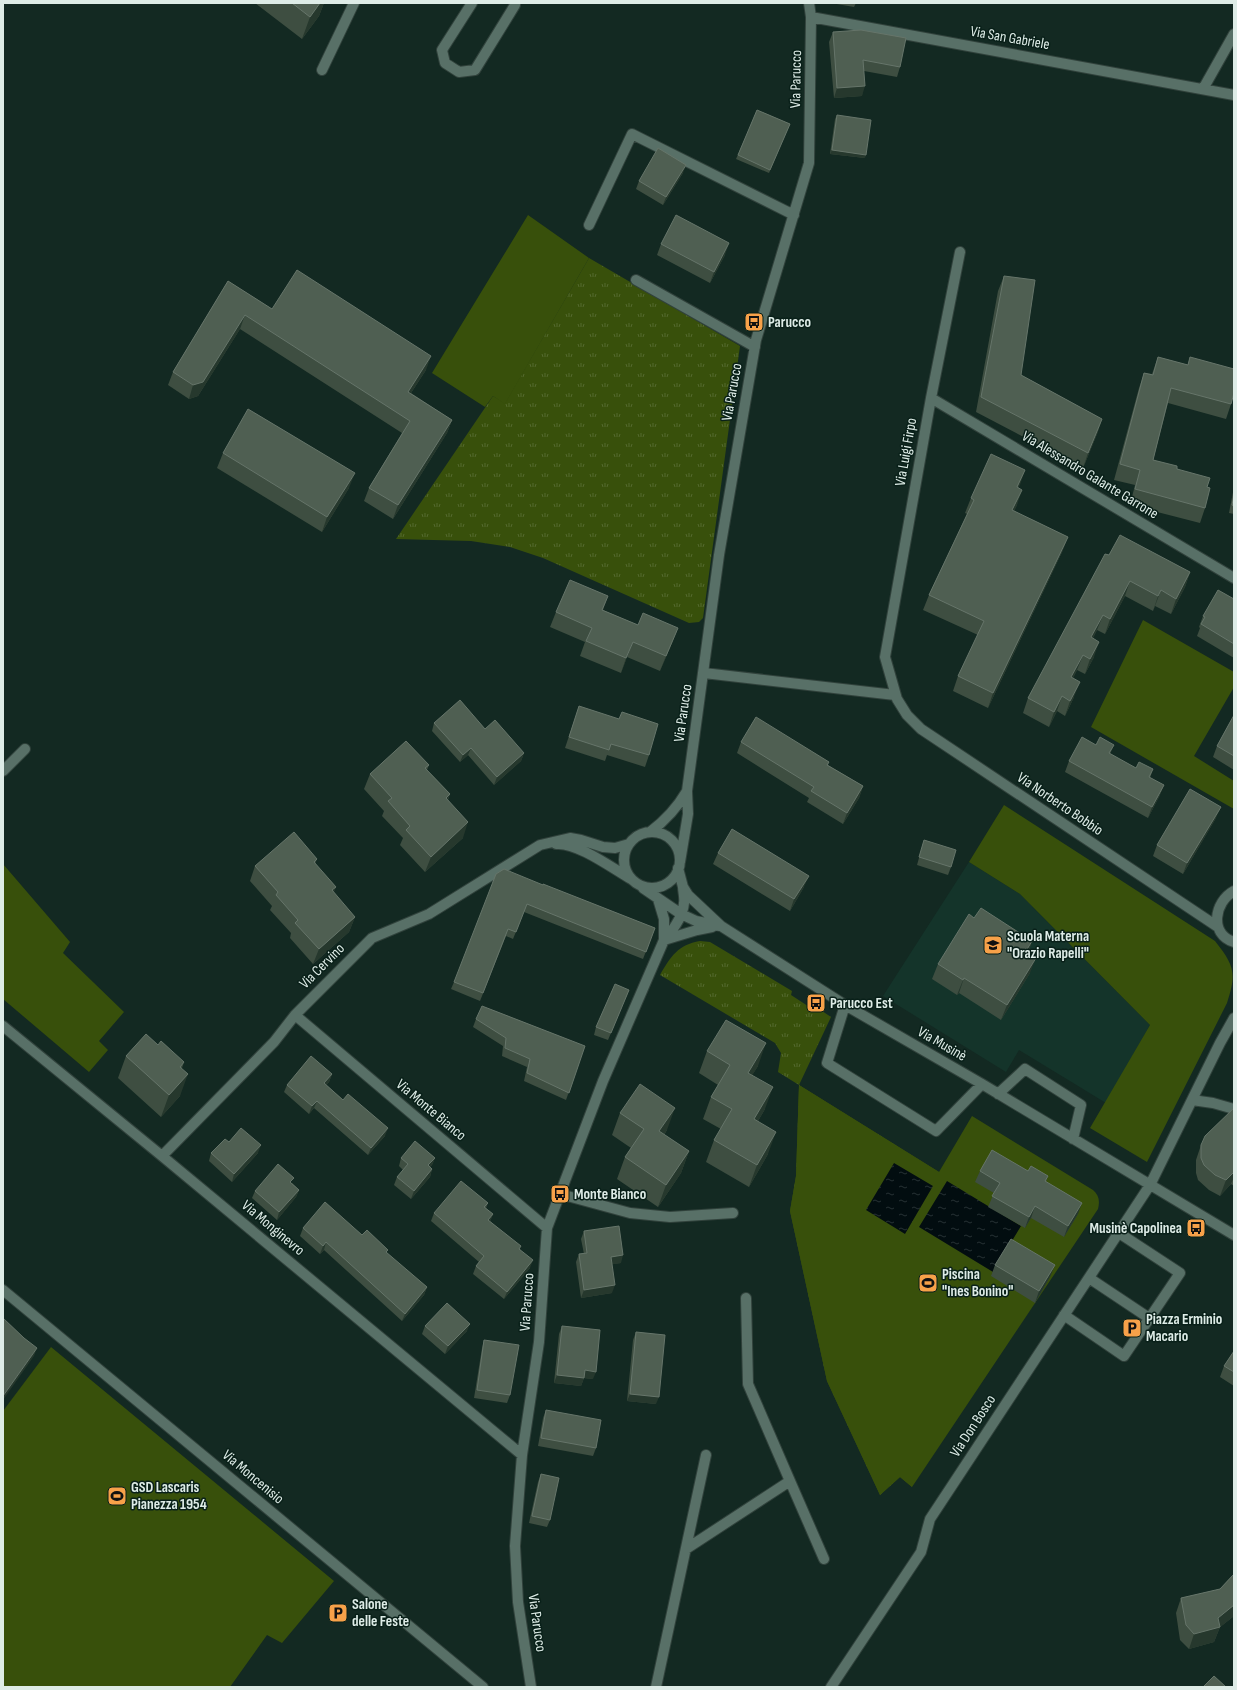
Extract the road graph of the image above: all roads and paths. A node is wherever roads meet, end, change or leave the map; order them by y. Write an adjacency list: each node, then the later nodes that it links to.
1 (354, 3): 7 (street)
2 (472, 3): 3 (street)
3 (515, 3)
4 (809, 3): 5 (street, Via Parucco)
5 (811, 17): 8 (street, Via San Gabriele); 10 (street, Via Parucco)
6 (1234, 34): 8 (street)
7 (322, 70)
8 (1203, 89): 9 (street, Via San Gabriele)
9 (1234, 95)
10 (794, 215): 11 (street); 14 (street, Via Parucco)
11 (589, 225)
12 (960, 252): 15 (street, Via Luigi Firpo)
13 (636, 280): 14 (street)
14 (755, 347): 18 (street, Via Parucco)
15 (931, 398): 16 (street, Via Alessandro Galante Garrone); 17 (street, Via Luigi Firpo)
16 (1234, 578)
17 (885, 657): 19 (street, Via Norberto Bobbio)
18 (704, 673): 19 (street); 22 (street, Via Parucco)
19 (895, 695): 36 (street, Via Norberto Bobbio)
20 (25, 749): 21 (street)
21 (3, 771)
22 (687, 791): 23 (street); 26 (street)
23 (650, 832): 24 (street); 26 (street)
24 (629, 844): 25 (street, Via Cervino); 27 (street)
25 (540, 845): 27 (street, Via Cervino); 40 (street, Via Cervino)
26 (679, 865): 29 (street); 30 (street)
27 (631, 878): 29 (street)
28 (1234, 882): 33 (street)
29 (640, 885): 32 (street)
30 (683, 887): 34 (street); 35 (street)
31 (1234, 891): 33 (street)
32 (658, 898): 34 (street); 37 (street)
33 (1221, 902): 36 (street)
34 (681, 914): 35 (street); 37 (street)
35 (721, 926): 37 (street); 39 (street, Via Musinè)
36 (1218, 927): 38 (street, Via Norberto Bobbio)
37 (664, 940): 50 (street, Via Parucco)
38 (1233, 943)
39 (845, 1005): 43 (street, Via Musinè); 43 (street)
40 (295, 1015): 48 (street, Via Cervino); 52 (street, Via Monte Bianco)
41 (1234, 1018): 45 (street)
42 (3, 1026): 48 (street, Via Monginevro)
43 (982, 1084): 44 (street, Via Musinè)
44 (998, 1094): 47 (street, Via Musinè); 47 (street)
45 (1192, 1100): 46 (street); 49 (street)
46 (1234, 1109)
47 (1073, 1139): 49 (street, Via Musinè)
48 (162, 1156): 60 (street, Via Monginevro)
49 (1150, 1185): 53 (street, Via Don Bosco); 54 (street, Via Musinè)
50 (560, 1194): 51 (street); 52 (street, Via Parucco)
51 (732, 1213)
52 (546, 1228): 60 (street, Via Parucco)
53 (1119, 1233): 55 (street, Via Don Bosco); 59 (street)
54 (1234, 1235)
55 (1089, 1278): 58 (street, Via Don Bosco); 59 (street)
56 (3, 1290): 65 (street, Via Moncenisio)
57 (746, 1298): 62 (street)
58 (1064, 1315): 59 (street); 68 (street, Via Don Bosco)
59 (1149, 1318)
60 (522, 1455): 66 (street, Via Parucco)
61 (706, 1455): 63 (street)
62 (790, 1481): 63 (street); 64 (street)
63 (686, 1549): 67 (street)
64 (824, 1559)
65 (483, 1687)
66 (531, 1687)
67 (656, 1687)
68 (831, 1687)

